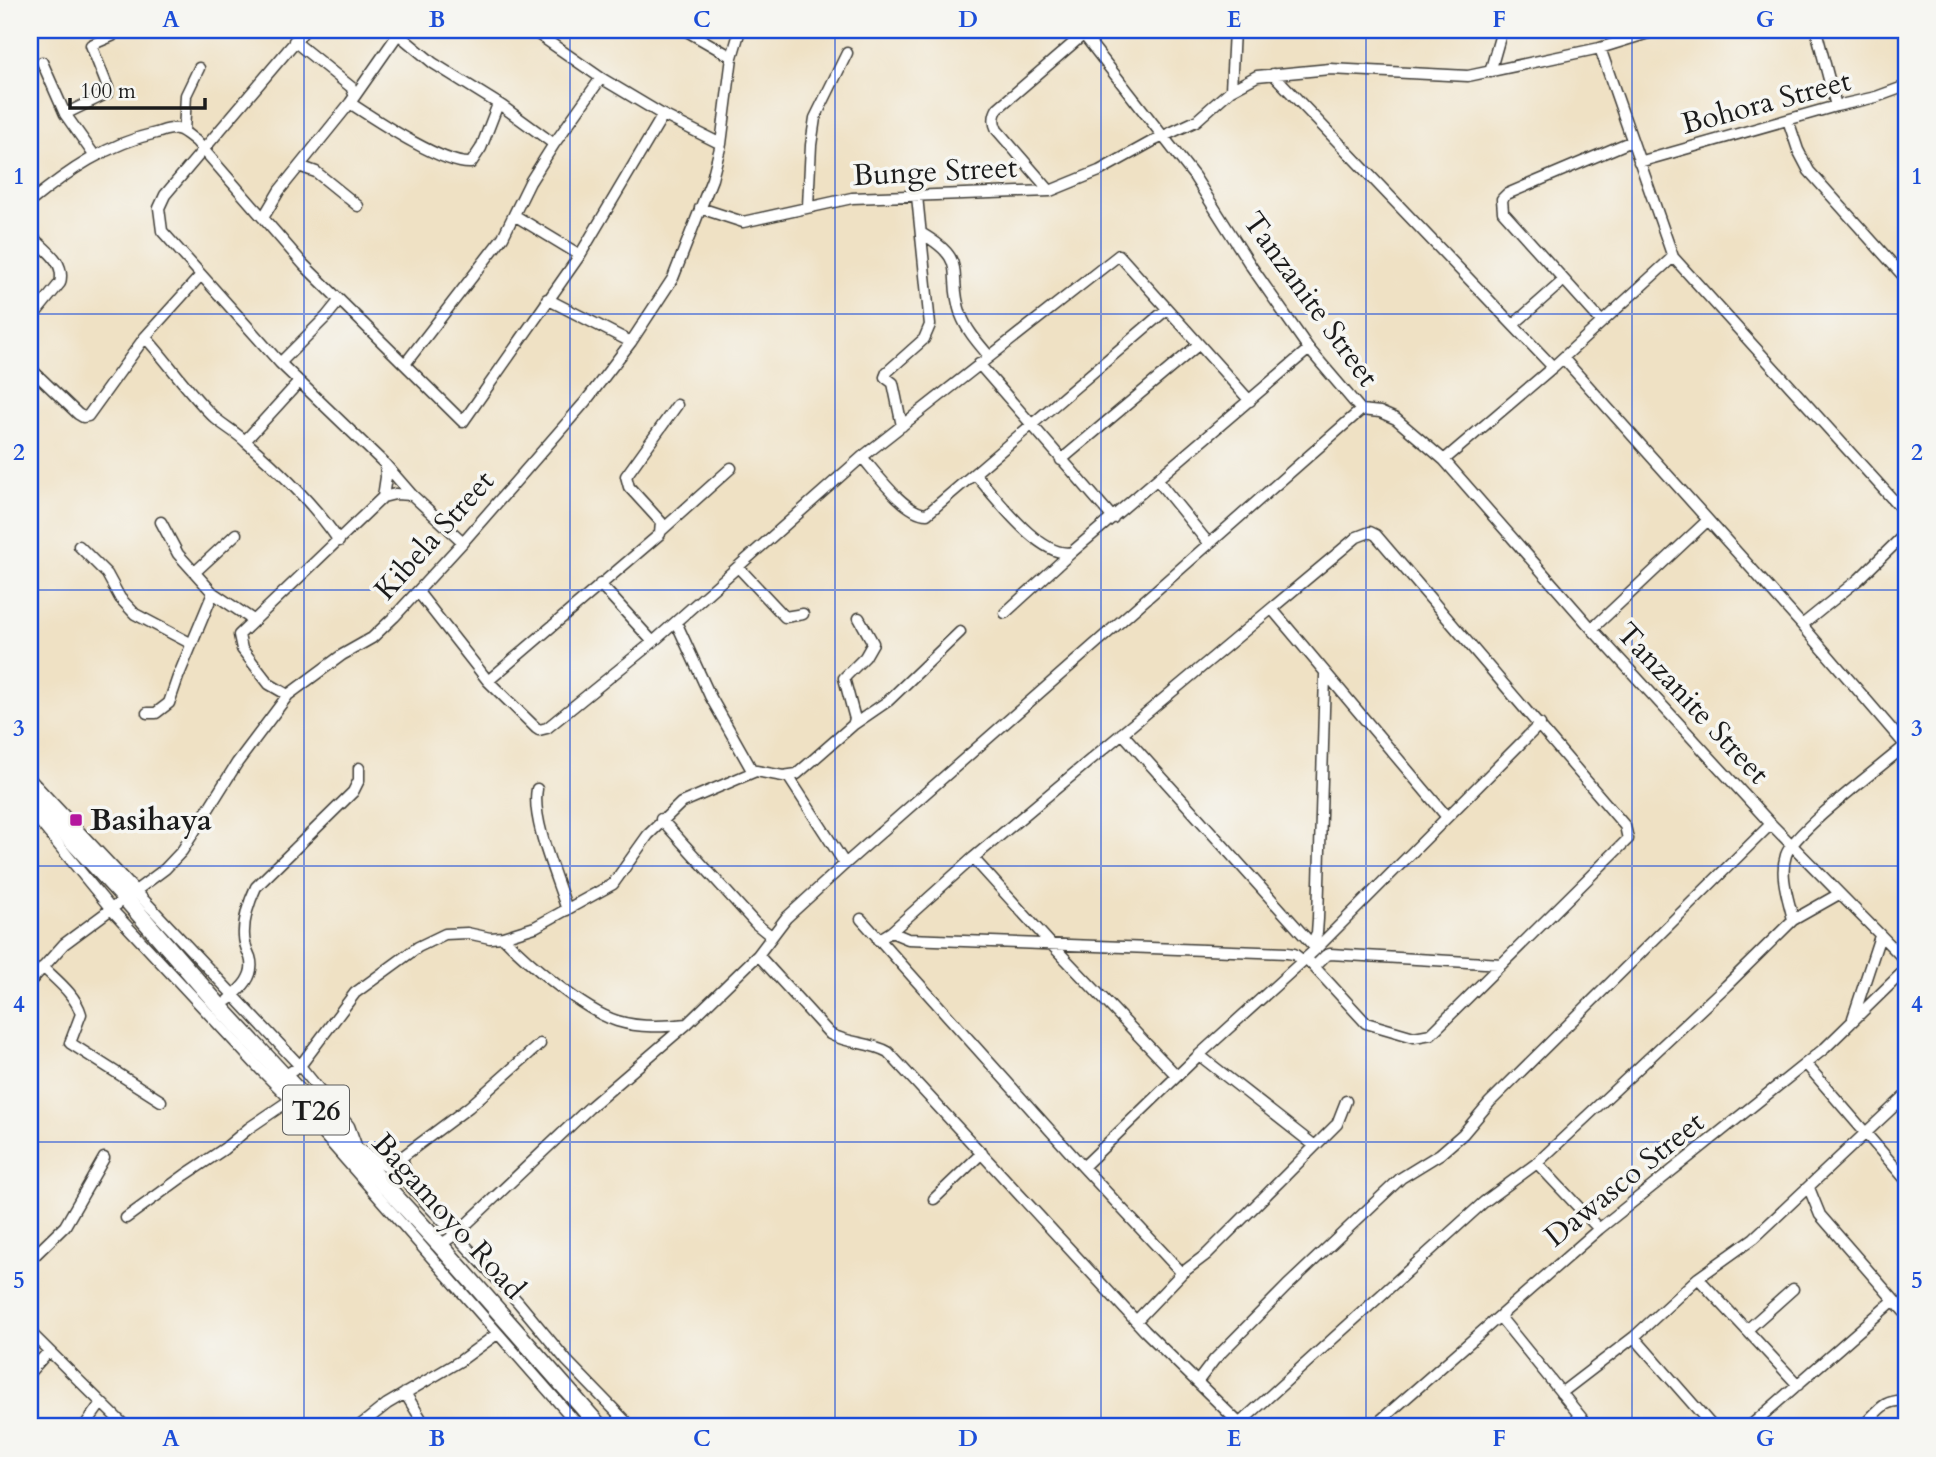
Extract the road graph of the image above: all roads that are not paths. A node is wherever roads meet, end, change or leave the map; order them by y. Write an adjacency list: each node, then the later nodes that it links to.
1 (305, 30): 12 (street)
2 (685, 30): 15 (street)
3 (740, 30): 15 (street, Kibela Street)
4 (1234, 30): 22 (street)
5 (1502, 30): 18 (street)
6 (1658, 30): 13 (street)
7 (1816, 30): 25 (street)
8 (537, 31): 20 (street)
9 (400, 32): 23 (street); 24 (street)
10 (1082, 32): 30 (street, Tanzanite Street); 38 (street)
11 (112, 36): 26 (street)
12 (294, 41): 23 (street); 34 (street)
13 (1600, 48): 18 (street); 31 (street)
14 (847, 53): 42 (street)
15 (733, 57): 33 (street, Kibela Street)
16 (42, 62): 26 (street)
17 (199, 68): 29 (street)
18 (1490, 72): 19 (street)
19 (1273, 74): 22 (street); 58 (street)
20 (601, 78): 27 (street); 32 (street)
21 (1906, 86): 25 (street, Bohora Street)
22 (1231, 90): 30 (street)
23 (352, 98): 24 (street); 37 (street)
24 (498, 104): 32 (street)
25 (1836, 106): 28 (street, Bohora Street)
26 (65, 114): 35 (street)
27 (663, 115): 33 (street); 48 (street)
28 (1788, 120): 36 (street, Bohora Street); 51 (street)
29 (184, 132): 34 (street); 35 (street)
30 (1164, 135): 38 (street, Bunge Street); 62 (street, Tanzanite Street)
31 (1632, 141): 36 (street); 52 (street)
32 (554, 144): 44 (street)
33 (721, 144): 43 (street, Kibela Street)
34 (203, 149): 45 (street); 50 (street)
35 (94, 155): 40 (street)
36 (1639, 163): 49 (street)
37 (299, 166): 41 (street); 45 (street)
38 (1051, 191): 39 (street, Bunge Street)
39 (918, 196): 42 (street, Bunge Street); 46 (street)
40 (30, 202)
41 (358, 206)
42 (808, 206): 43 (street, Bunge Street)
43 (700, 208): 60 (street, Kibela Street)
44 (514, 215): 48 (street); 66 (street)
45 (263, 218): 54 (street)
46 (921, 233): 63 (street); 75 (street)
47 (30, 235): 56 (street)
48 (580, 255): 53 (street)
49 (1673, 257): 57 (street); 86 (street)
50 (201, 275): 59 (street); 65 (street)
51 (1906, 279)
52 (1564, 280): 57 (street); 58 (street)
53 (547, 299): 60 (street); 66 (street)
54 (339, 301): 65 (street); 66 (street)
55 (1167, 309): 61 (street); 63 (street); 74 (street)
56 (30, 320)
57 (1602, 323): 64 (street)
58 (1513, 325): 68 (street)
59 (145, 337): 69 (street); 76 (street)
60 (631, 342): 94 (street, Kibela Street)
61 (1198, 345): 71 (street); 78 (street)
62 (1309, 349): 71 (street); 73 (street, Tanzanite Street)
63 (989, 356): 67 (street)
64 (1563, 358): 68 (street); 88 (street)
65 (280, 363): 70 (street)
66 (405, 363)
67 (979, 364): 74 (street); 75 (street)
68 (1553, 367): 79 (street)
69 (30, 368)
70 (299, 382): 76 (street); 80 (street)
71 (1250, 401): 83 (street)
72 (677, 405): 90 (street)
73 (1361, 410): 79 (street, Tanzanite Street); 95 (street)
74 (1029, 425): 78 (street); 82 (street)
75 (902, 426): 77 (street)
76 (245, 441): 93 (street)
77 (862, 457): 82 (street); 98 (street)
78 (1061, 460): 87 (street)
79 (1444, 460): 110 (street, Tanzanite Street)
80 (385, 464): 84 (street); 85 (street)
81 (731, 468): 90 (street)
82 (975, 474): 97 (street)
83 (1158, 481): 87 (street); 95 (street)
84 (412, 495): 85 (street); 94 (street)
85 (383, 497): 93 (street)
86 (1906, 514)
87 (1113, 518): 97 (street)
88 (1707, 521): 109 (street); 110 (street)
89 (161, 522): 99 (street)
90 (662, 530): 100 (street)
91 (1906, 533): 109 (street)
92 (236, 534): 99 (street)
93 (339, 541): 107 (street)
94 (463, 542): 101 (street, Kibela Street)
95 (1209, 544): 134 (street)
96 (79, 546): 113 (street)
97 (1077, 548): 104 (street)
98 (738, 567): 105 (street); 108 (street)
99 (195, 572): 102 (street)
100 (600, 584): 112 (street); 115 (street)
101 (418, 592): 115 (street); 116 (street, Kibela Street)
102 (213, 593): 107 (street); 113 (street)
103 (1272, 609): 114 (street); 118 (street); 120 (street)
104 (1005, 613)
105 (803, 614)
106 (859, 618): 119 (street)
107 (253, 621): 116 (street)
108 (676, 622): 112 (street); 123 (street)
109 (1802, 625): 121 (street)
110 (1592, 629): 131 (street, Tanzanite Street)
111 (960, 632): 119 (street)
112 (653, 642): 115 (street)
113 (192, 644): 117 (street)
114 (1325, 675): 129 (street); 147 (street)
115 (488, 681)
116 (288, 695): 136 (street, Kibela Street)
117 (147, 713)
118 (1540, 724): 129 (street); 151 (street)
119 (853, 725): 124 (street)
120 (1122, 733): 133 (street); 147 (street)
121 (1906, 746): 132 (street)
122 (359, 768): 156 (street)
123 (753, 772): 124 (street); 130 (street)
124 (788, 776): 134 (street)
125 (30, 779): 136 (street)
126 (537, 789): 138 (street)
127 (30, 795): 136 (highway, Bagamoyo Road / T26)
128 (30, 810): 137 (street)
129 (1447, 817): 147 (street)
130 (661, 819): 138 (street); 142 (street)
131 (1771, 824): 132 (street, Tanzanite Street); 198 (street)
132 (1791, 844): 135 (street, Tanzanite Street); 140 (street)
133 (973, 858): 141 (street); 146 (street)
134 (845, 864): 142 (street)
135 (1839, 894): 140 (street); 143 (street, Tanzanite Street)
136 (131, 895): 137 (street, Kibela Street); 156 (highway, Bagamoyo Road / T26)
137 (111, 909): 152 (street, Kibela Street); 166 (street)
138 (567, 910): 144 (street)
139 (861, 919): 145 (street)
140 (1793, 920): 174 (street)
141 (891, 932): 145 (street); 146 (street)
142 (771, 936): 148 (street)
143 (1880, 936): 150 (street, Tanzanite Street); 157 (street)
144 (503, 937): 158 (street); 162 (street)
145 (878, 940): 175 (street)
146 (1051, 944): 149 (street); 164 (street)
147 (1314, 946): 149 (street)
148 (758, 955): 158 (street); 172 (street)
149 (1305, 959): 153 (street); 160 (street)
150 (1906, 961)
151 (1502, 964): 153 (street); 153 (street)
152 (43, 967): 155 (street, Kibela Street); 167 (street)
153 (1314, 967)
154 (1906, 969): 157 (street, Dawasco Street)
155 (30, 982)
156 (226, 1002): 162 (street); 163 (highway, Bagamoyo Road / T26)
157 (1852, 1022): 161 (street, Dawasco Street)
158 (687, 1024): 182 (street)
159 (540, 1044): 176 (street)
160 (1199, 1055): 164 (street); 170 (street)
161 (1806, 1064): 169 (street); 181 (street, Dawasco Street)
162 (300, 1066): 163 (street); 171 (street)
163 (284, 1076): 166 (highway, Bagamoyo Road / T26)
164 (1177, 1076): 175 (street)
165 (1906, 1095): 169 (street)
166 (296, 1096): 171 (highway, Bagamoyo Road / T26); 180 (street); 194 (street)
167 (161, 1101)
168 (1346, 1101): 170 (street)
169 (1865, 1132): 177 (street); 178 (street)
170 (1315, 1146): 185 (street)
171 (355, 1149): 176 (street); 183 (highway, Bagamoyo Road / T26)
172 (982, 1153): 179 (street); 191 (street)
173 (104, 1158): 184 (street)
174 (1536, 1163): 181 (street); 204 (street)
175 (1083, 1167): 185 (street)
176 (401, 1175): 182 (street)
177 (1906, 1180)
178 (1809, 1188): 186 (street); 188 (street)
179 (934, 1199)
180 (126, 1218)
181 (1599, 1229): 190 (street, Dawasco Street)
182 (456, 1234): 183 (street); 211 (street)
183 (440, 1245): 210 (highway, Bagamoyo Road / T26)
184 (30, 1259)
185 (1182, 1273): 191 (street)
186 (1698, 1278): 192 (street); 195 (street)
187 (1793, 1289): 192 (street)
188 (1893, 1301): 189 (street); 199 (street)
189 (1906, 1314)
190 (1500, 1317): 201 (street); 212 (street, Dawasco Street)
191 (1136, 1321): 198 (street)
192 (1748, 1329): 199 (street)
193 (30, 1332): 196 (street)
194 (497, 1334): 200 (street); 209 (street)
195 (1634, 1337): 201 (street); 214 (street)
196 (49, 1351): 197 (street); 203 (street)
197 (30, 1373)
198 (1198, 1381): 204 (street)
199 (1798, 1385): 215 (street)
200 (405, 1393): 207 (street); 208 (street)
201 (1562, 1393): 213 (street)
202 (1906, 1402): 216 (street)
203 (101, 1404): 205 (street); 206 (street)
204 (1242, 1425)
205 (84, 1427)
206 (126, 1427)
207 (358, 1427)
208 (426, 1427)
209 (580, 1427)
210 (600, 1427)
211 (631, 1427)
212 (1373, 1427)
213 (1589, 1427)
214 (1713, 1427)
215 (1749, 1427)
216 (1862, 1427)

